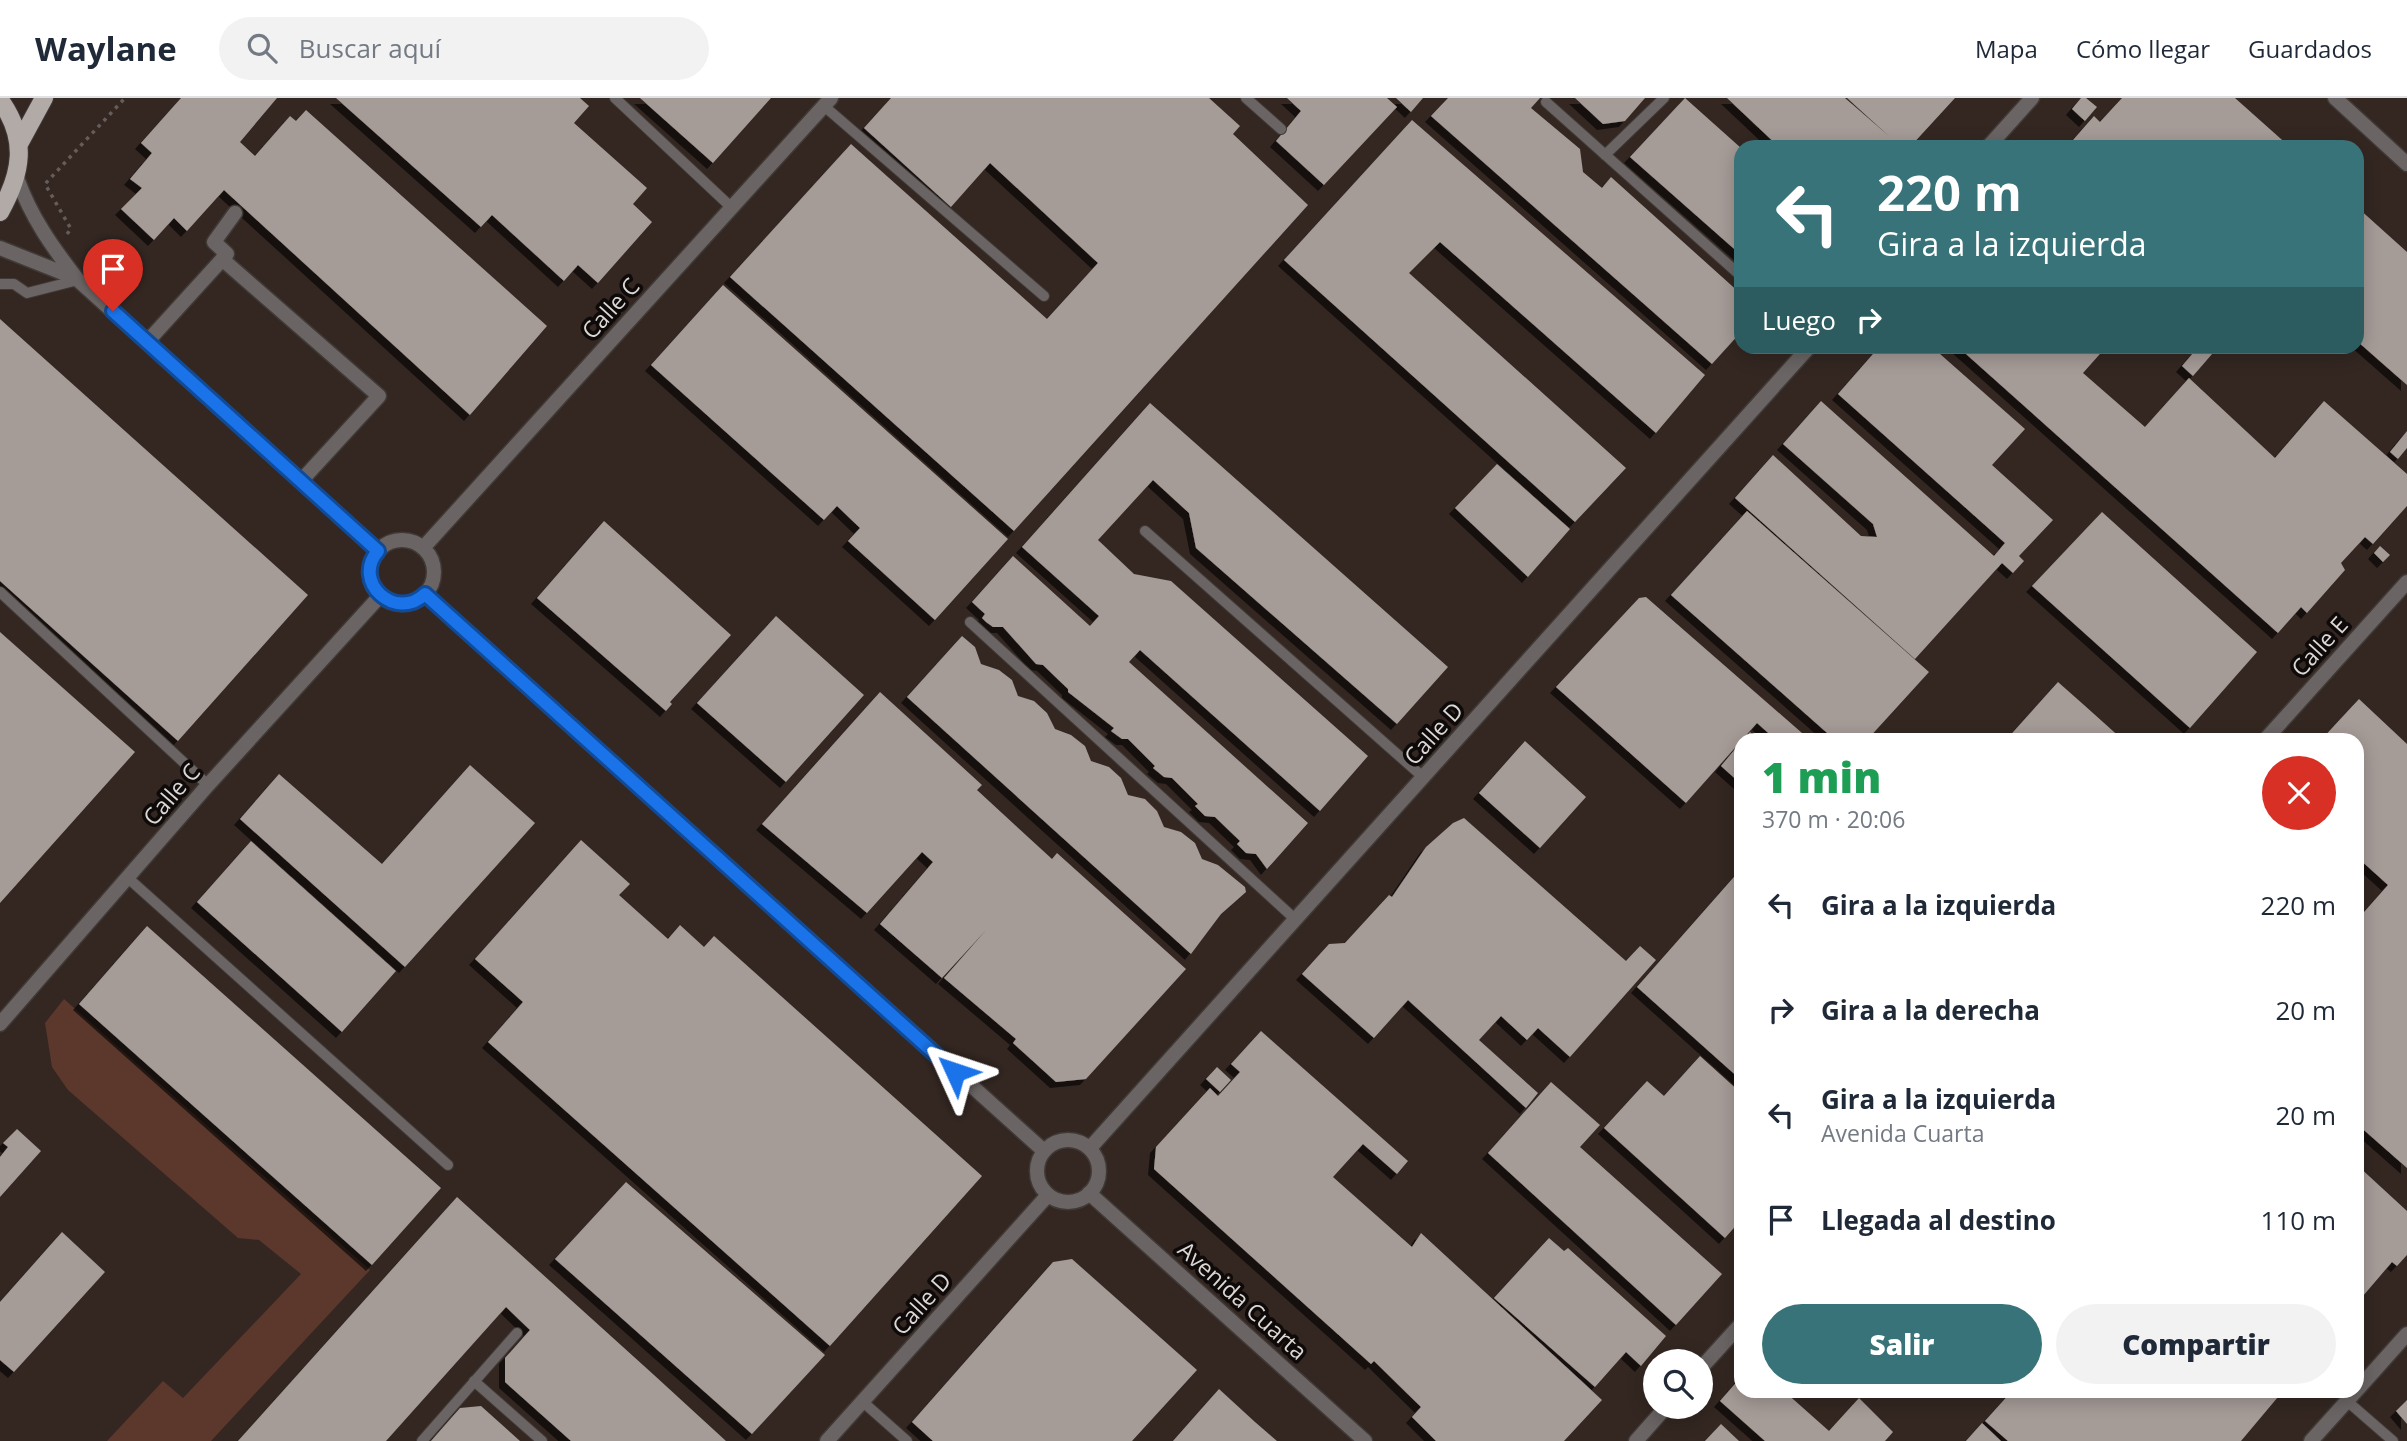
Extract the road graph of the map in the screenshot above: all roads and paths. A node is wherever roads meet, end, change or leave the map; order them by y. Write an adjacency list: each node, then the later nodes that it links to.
1 (44, 98): 13 (main road)
2 (125, 98): 21 (path)
3 (615, 98): 17 (lane)
4 (1246, 98): 11 (lane)
5 (1664, 98): 14 (lane)
6 (2032, 98): 12 (street)
7 (2334, 98): 15 (street)
8 (0, 100): 13 (main road)
9 (827, 102): 17 (street, Calle C); 26 (lane)
10 (1546, 102): 14 (lane)
11 (1281, 129)
12 (1995, 140)
13 (19, 144): 16 (main road)
14 (1605, 155): 23 (lane)
15 (2407, 164)
16 (17, 178): 18 (main road); 21 (street)
17 (731, 207): 31 (street, Calle C)
18 (0, 212)
19 (235, 214): 22 (street)
20 (0, 248): 24 (street)
21 (53, 248): 24 (street)
22 (222, 259): 27 (street); 29 (street)
23 (1734, 270)
24 (78, 279): 25 (lane); 27 (street)
25 (0, 284)
26 (1044, 296)
27 (148, 342): 29 (street)
28 (1803, 354): 39 (street, Calle D)
29 (301, 481): 32 (street)
30 (1145, 531): 39 (lane)
31 (423, 548): 32 (street); 35 (street)
32 (378, 551): 36 (street)
33 (2407, 582): 38 (street, Calle E)
34 (0, 593): 40 (lane)
35 (425, 594): 36 (street); 45 (street)
36 (380, 597): 40 (street, Calle C)
37 (970, 622): 42 (lane)
38 (2271, 733)
39 (1423, 777): 42 (street, Calle D)
40 (208, 785): 41 (street, Calle C)
41 (128, 878): 43 (street, Calle C); 46 (lane)
42 (1296, 920): 44 (street, Calle D)
43 (0, 1024)
44 (1090, 1148): 45 (street); 47 (street)
45 (1044, 1151): 48 (street)
46 (448, 1165)
47 (1089, 1193): 48 (street); 63 (street, Avenida Cuarta)
48 (1048, 1195): 57 (street, Calle D)
49 (1734, 1332): 52 (street)
50 (517, 1333): 53 (lane)
51 (2407, 1334): 54 (street)
52 (1713, 1355)
53 (474, 1381): 59 (lane); 60 (lane)
54 (2364, 1382)
55 (2349, 1398): 65 (street)
56 (2356, 1398): 66 (lane)
57 (863, 1402): 61 (street, Calle D); 62 (lane)
58 (1655, 1419): 64 (street)
59 (422, 1441)
60 (542, 1441)
61 (827, 1441)
62 (907, 1441)
63 (1365, 1441)
64 (1636, 1441)
65 (2311, 1441)
66 (2393, 1441)

